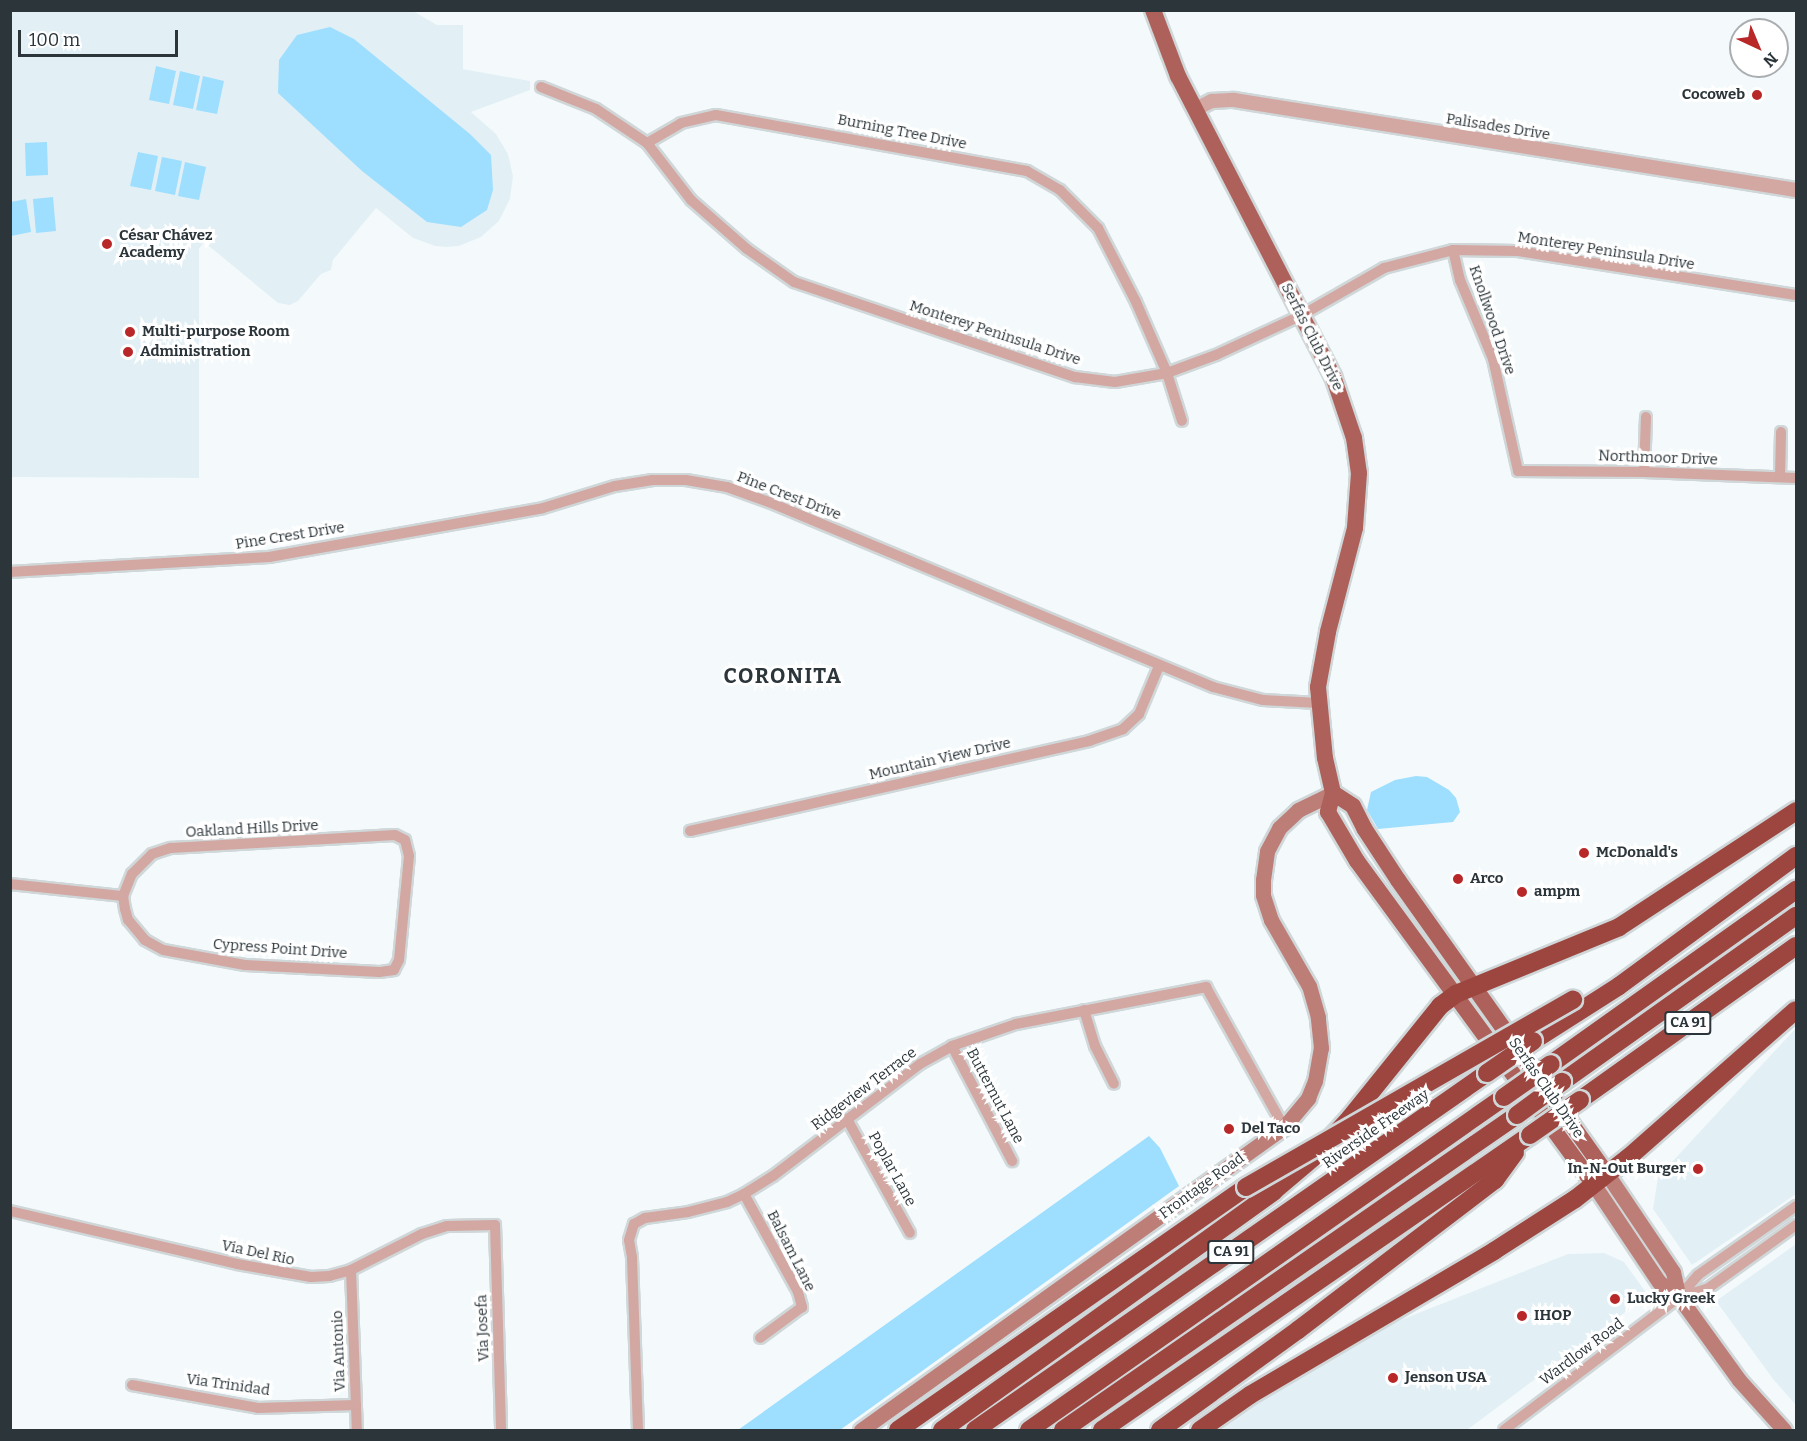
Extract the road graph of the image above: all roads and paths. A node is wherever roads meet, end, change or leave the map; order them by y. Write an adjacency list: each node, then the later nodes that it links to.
1 (1153, 10): 3 (main road, Serfas Club Drive)
2 (541, 87): 4 (street)
3 (1196, 109): 5 (street, Palisades Drive); 8 (main road, Serfas Club Drive)
4 (647, 143): 9 (street, Monterey Peninsula Drive); 9 (street, Burning Tree Drive)
5 (1797, 190)
6 (1453, 250): 7 (street, Monterey Peninsula Drive); 8 (street, Monterey Peninsula Drive); 13 (street, Knollwood Drive)
7 (1797, 295)
8 (1302, 315): 9 (street, Monterey Peninsula Drive); 19 (main road, Serfas Club Drive)
9 (1167, 373): 11 (street, Burning Tree Drive)
10 (1646, 417): 14 (street)
11 (1182, 421)
12 (1781, 432): 15 (street)
13 (1518, 471): 14 (street, Northmoor Drive)
14 (1644, 472): 15 (street, Northmoor Drive)
15 (1780, 477): 16 (street, Northmoor Drive)
16 (1797, 478)
17 (10, 572): 18 (street, Pine Crest Drive)
18 (1159, 666): 19 (street, Pine Crest Drive); 22 (street, Mountain View Drive)
19 (1318, 703): 20 (main road, Serfas Club Drive)
20 (1334, 793): 30 (main road, Serfas Club Drive); 32 (main road, Serfas Club Drive); 38 (main road, Frontage Road)
21 (1797, 811): 30 (highway)
22 (690, 831)
23 (1797, 856): 31 (highway, Riverside Freeway / CA 91)
24 (10, 884): 26 (street)
25 (1797, 890): 60 (highway, bridge)
26 (123, 896): 29 (street, Cypress Point Drive); 29 (street, Oakland Hills Drive)
27 (1797, 916): 61 (highway, bridge)
28 (1797, 946): 39 (highway, CA 91, bridge)
29 (394, 970)
30 (1474, 986): 32 (highway); 41 (main road, Serfas Club Drive)
31 (1619, 986): 57 (highway, bridge); 59 (highway, Riverside Freeway / CA 91, bridge)
32 (1456, 994): 41 (main road, Serfas Club Drive); 58 (highway)
33 (1084, 1010): 35 (street, Ridgeview Terrace); 36 (street); 38 (street, Ridgeview Terrace)
34 (1797, 1010): 41 (highway)
35 (952, 1046): 37 (street, Ridgeview Terrace); 40 (street, Butternut Lane)
36 (1114, 1084)
37 (847, 1119): 42 (street, Ridgeview Terrace); 47 (street, Poplar Lane)
38 (1284, 1127): 56 (main road, Frontage Road)
39 (1526, 1138): 62 (highway, CA 91); 63 (highway)
40 (1012, 1161)
41 (1600, 1180): 49 (main road, Serfas Club Drive); 64 (highway)
42 (744, 1194): 50 (street, Balsam Lane); 55 (street, Ridgeview Terrace)
43 (1797, 1206): 49 (street, Wardlow Road)
44 (10, 1211): 48 (street, Via Del Rio)
45 (495, 1225): 48 (street, Via Del Rio); 54 (street, Via Josefa)
46 (1797, 1225): 49 (street, Wardlow Road)
47 (910, 1233)
48 (351, 1270): 52 (street, Via Antonio)
49 (1679, 1297): 65 (street, Wardlow Road); 66 (main road, Serfas Club Drive)
50 (760, 1338)
51 (132, 1385): 52 (street, Via Trinidad)
52 (356, 1405): 53 (street, Via Antonio)
53 (357, 1431)
54 (501, 1431)
55 (638, 1431)
56 (861, 1431)
57 (898, 1431)
58 (942, 1431)
59 (975, 1431)
60 (1029, 1431)
61 (1063, 1431)
62 (1102, 1431)
63 (1160, 1431)
64 (1200, 1431)
65 (1504, 1431)
66 (1784, 1431)

